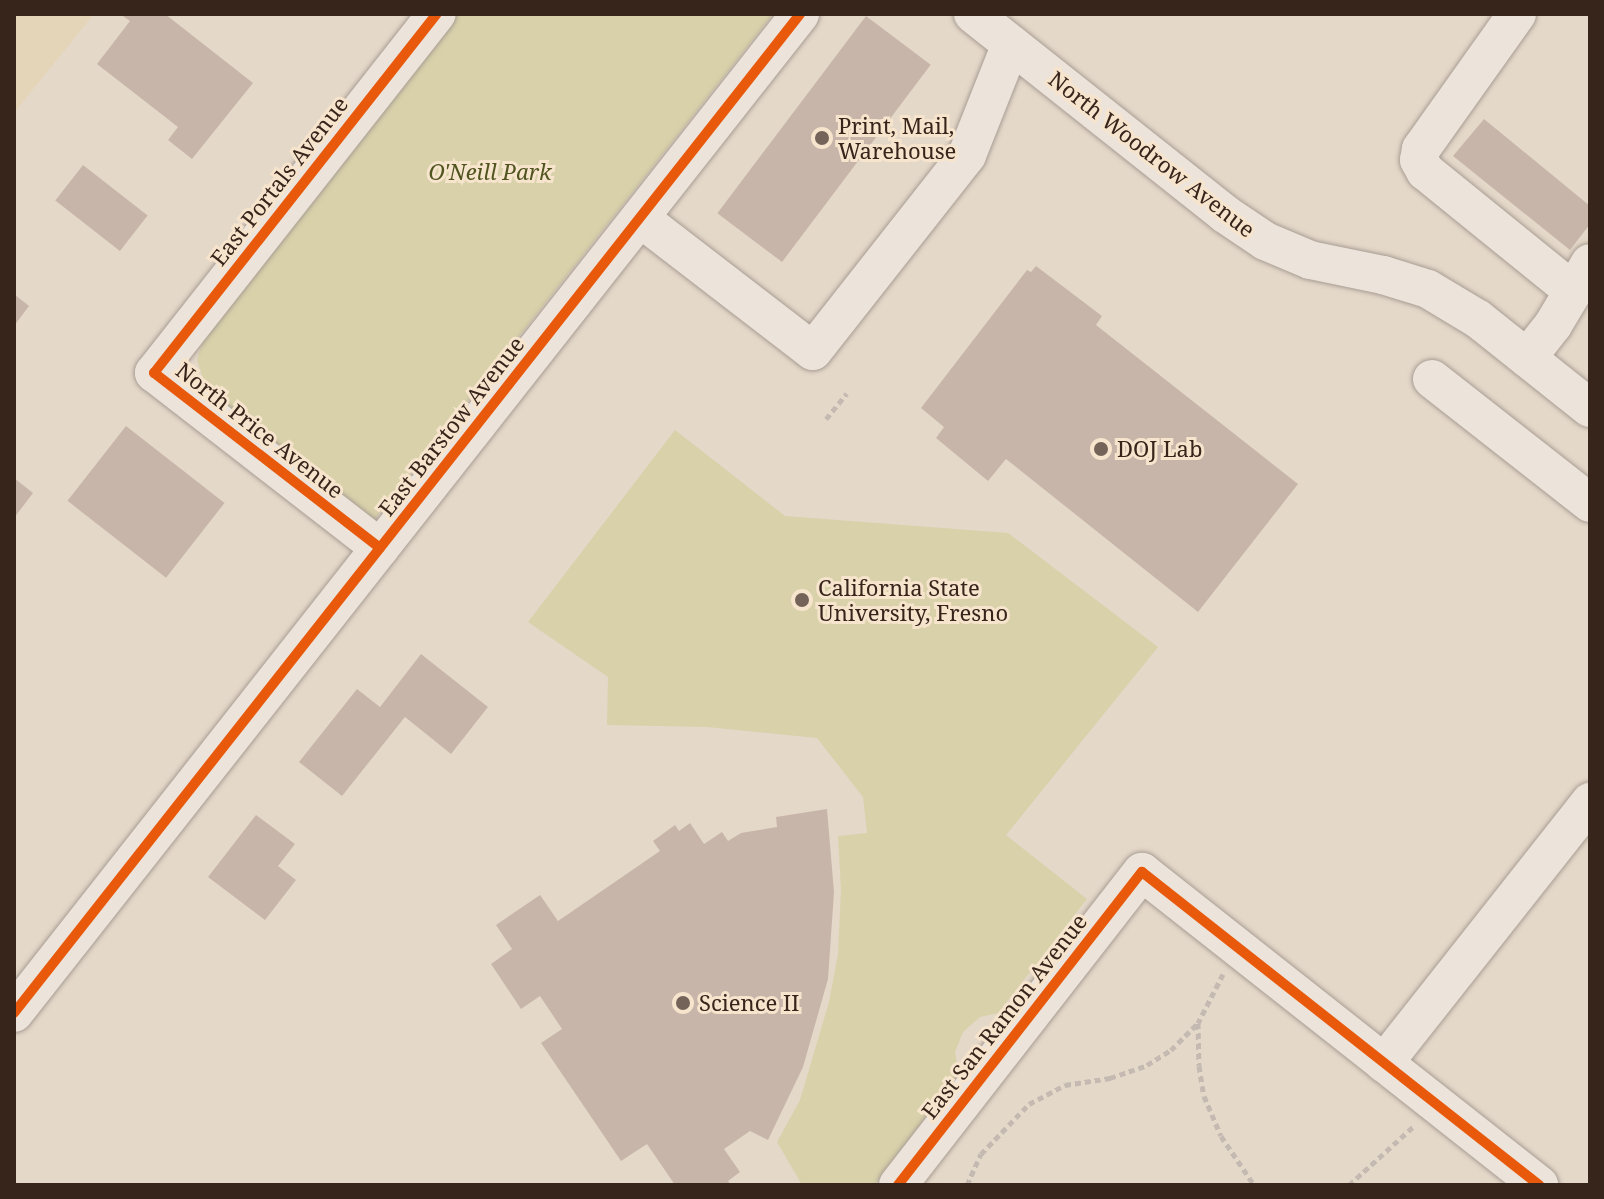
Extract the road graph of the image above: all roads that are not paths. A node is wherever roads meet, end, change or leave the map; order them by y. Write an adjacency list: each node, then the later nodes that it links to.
1 (436, 14): 9 (street, East Portals Avenue)
2 (800, 14): 6 (street, East Barstow Avenue)
3 (973, 14): 5 (street, North Woodrow Avenue)
4 (1517, 14): 7 (street)
5 (1011, 44): 6 (street); 8 (street, North Woodrow Avenue)
6 (640, 218): 13 (street, East Barstow Avenue)
7 (1581, 277): 8 (street)
8 (1527, 358): 11 (street, North Woodrow Avenue)
9 (154, 373): 13 (street, North Price Avenue)
10 (1432, 379): 12 (street)
11 (1590, 408)
12 (1590, 503)
13 (380, 548): 15 (street, East Barstow Avenue)
14 (1590, 802): 16 (street)
15 (14, 1013)
16 (1384, 1063): 17 (street, East San Ramon Avenue); 18 (street)
17 (898, 1185)
18 (1539, 1185)

